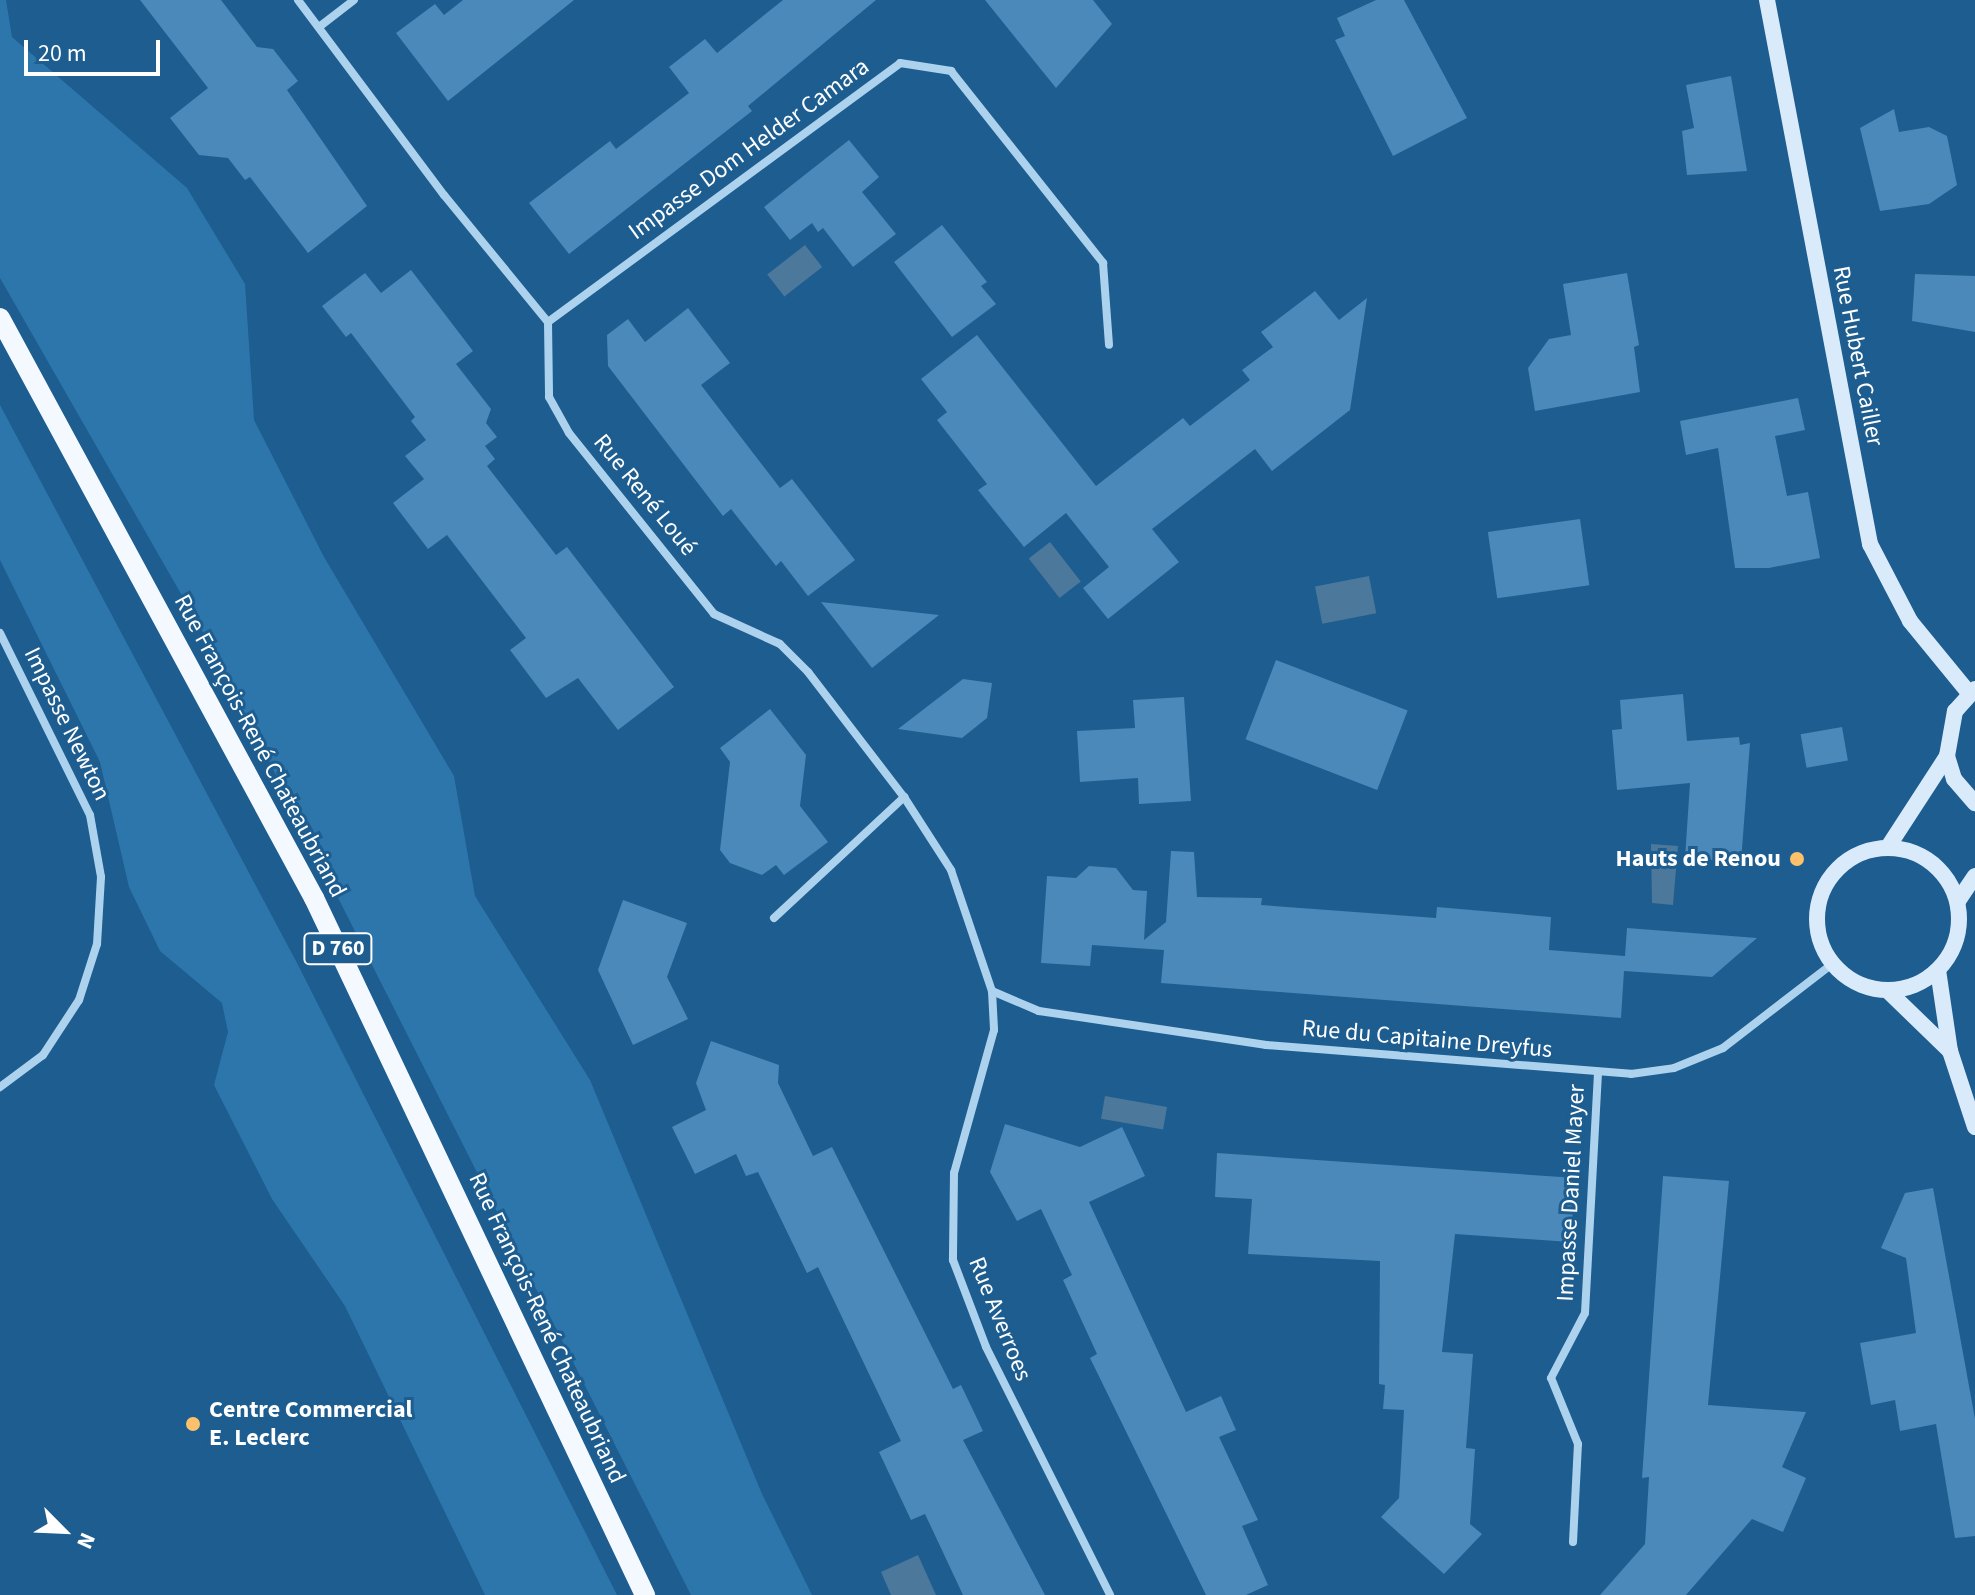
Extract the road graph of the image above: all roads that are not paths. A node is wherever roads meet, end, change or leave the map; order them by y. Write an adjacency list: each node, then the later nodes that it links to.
1 (298, 0): 4 (street)
2 (354, 0): 4 (street)
3 (1767, 0): 9 (street, Rue Hubert Cailler)
4 (319, 27): 6 (street)
5 (0, 318): 26 (main road, Rue François-René Chateaubriand / D 760)
6 (548, 322): 7 (street, Impasse Dom Helder Camara); 11 (street, Rue René Loué)
7 (1109, 345)
8 (0, 633): 23 (street, Impasse Newton)
9 (1972, 691): 10 (street)
10 (1947, 756): 12 (street); 13 (street)
11 (904, 797): 16 (street); 20 (street, Rue René Loué)
12 (1975, 803)
13 (1888, 847): 15 (street); 17 (street)
14 (1975, 876): 15 (street)
15 (1958, 901): 18 (street)
16 (774, 918)
17 (1832, 964): 19 (street); 22 (street, Rue du Capitaine Dreyfus)
18 (1938, 970): 19 (street); 21 (street)
19 (1887, 990): 21 (street)
20 (992, 991): 22 (street, Rue du Capitaine Dreyfus); 27 (street, Rue Averroes)
21 (1950, 1051): 24 (street)
22 (1598, 1073): 25 (street, Impasse Daniel Mayer)
23 (0, 1087)
24 (1975, 1127)
25 (1573, 1542)
26 (645, 1595)
27 (1110, 1595)

